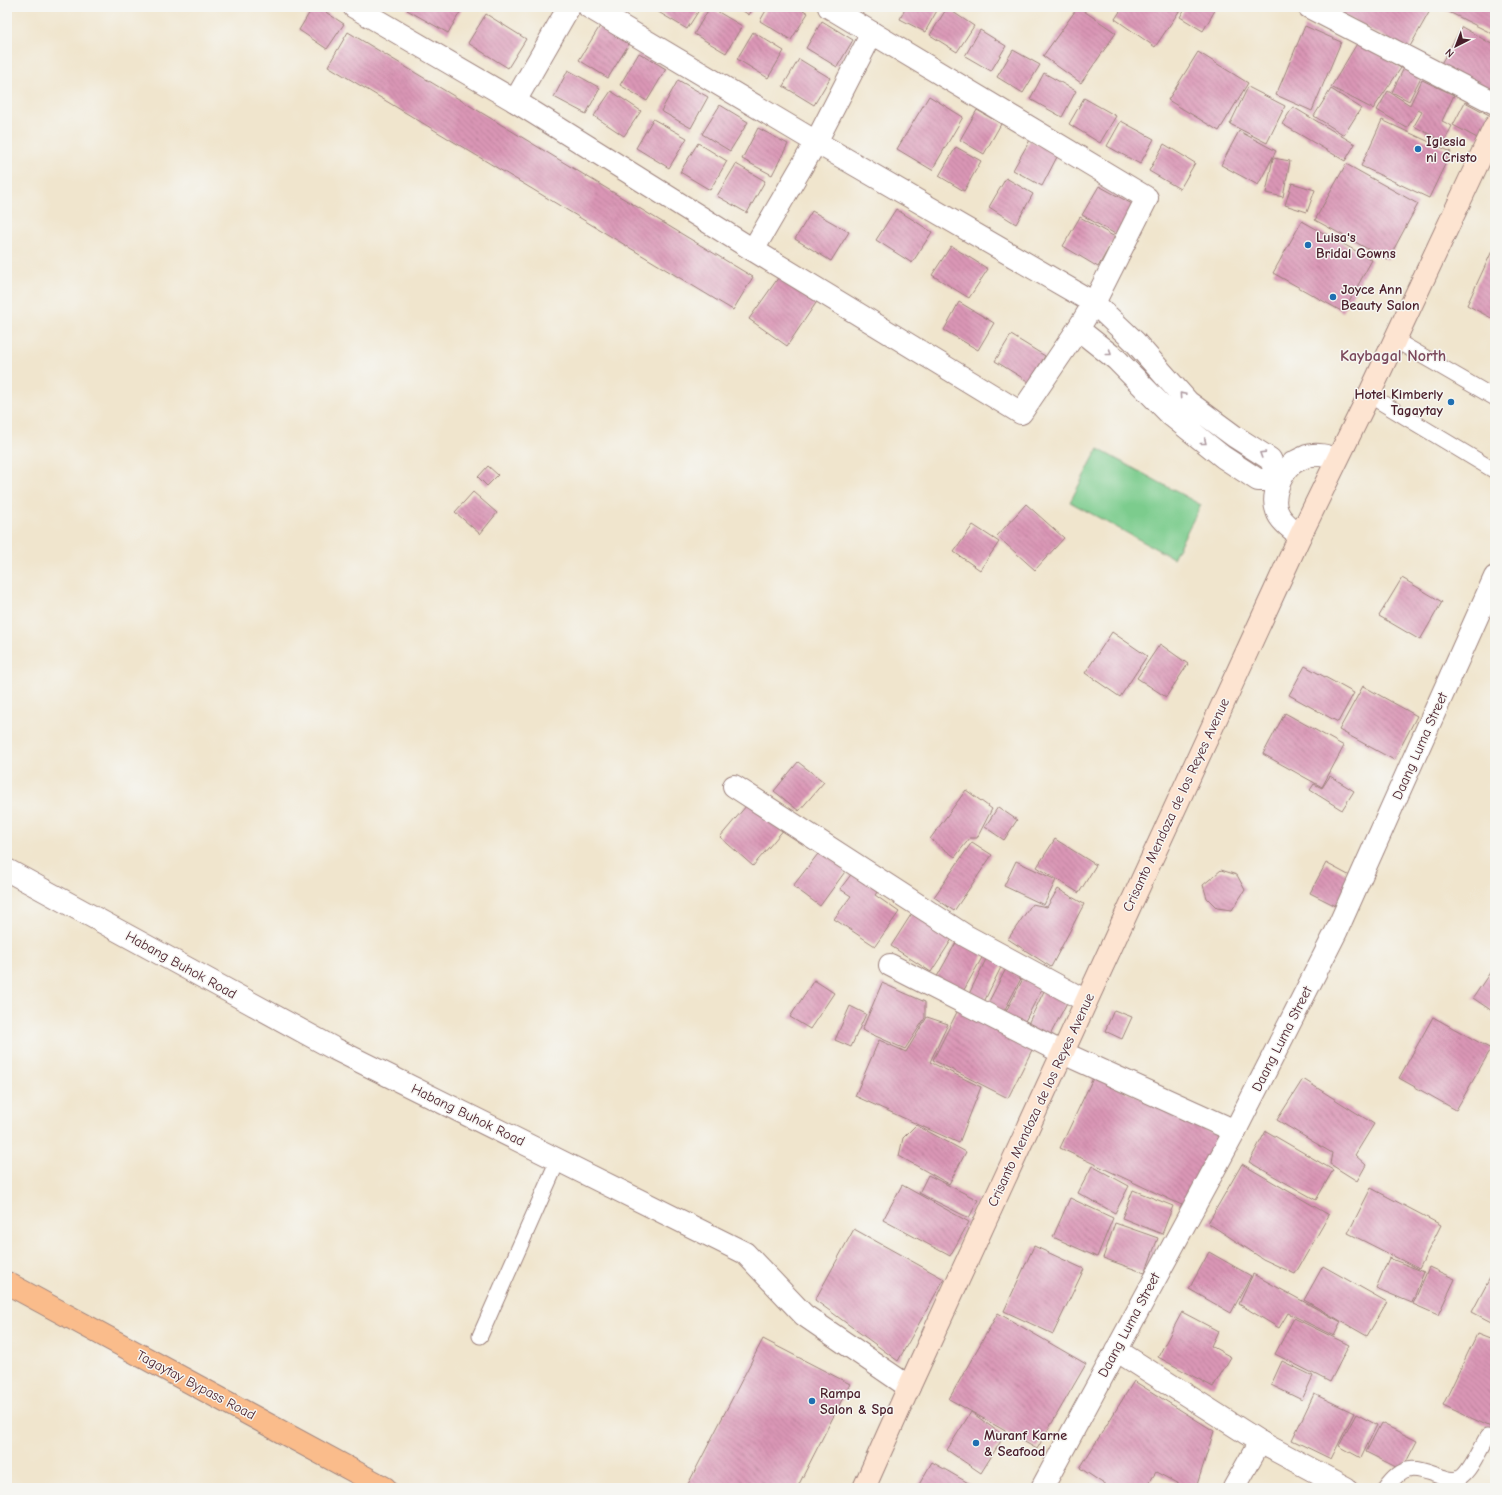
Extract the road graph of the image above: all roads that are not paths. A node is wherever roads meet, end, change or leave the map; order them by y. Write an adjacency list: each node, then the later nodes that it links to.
1 (354, 7): 7 (street)
2 (569, 7): 7 (street)
3 (589, 7): 10 (street)
4 (829, 7): 6 (street)
5 (1309, 7): 8 (street)
6 (872, 33): 10 (street); 12 (street)
7 (515, 101): 11 (street)
8 (1495, 103)
9 (1495, 126): 14 (main road, Crisanto Mendoza de los Reyes Avenue)
10 (816, 142): 11 (street); 12 (street)
11 (753, 250): 13 (street)
12 (1094, 303): 13 (street); 19 (street, one-way to 12)
13 (1078, 329): 19 (street, one-way to 19)
14 (1395, 340): 15 (main road, Crisanto Mendoza de los Reyes Avenue); 16 (lane)
15 (1369, 396): 17 (main road, Crisanto Mendoza de los Reyes Avenue); 18 (lane)
16 (1495, 398)
17 (1337, 459): 19 (street); 20 (main road, Crisanto Mendoza de los Reyes Avenue)
18 (1495, 472)
19 (1280, 480): 20 (street)
20 (1300, 536): 25 (main road, Crisanto Mendoza de los Reyes Avenue)
21 (1495, 577): 27 (street, Daang Luma Street)
22 (734, 786): 25 (street)
23 (7, 870): 28 (street, Habang Buhok Road)
24 (890, 965): 26 (street)
25 (1086, 1000): 26 (main road, Crisanto Mendoza de los Reyes Avenue)
26 (1063, 1053): 27 (street); 32 (main road, Crisanto Mendoza de los Reyes Avenue)
27 (1235, 1131): 31 (street, Daang Luma Street)
28 (558, 1160): 30 (lane); 32 (street, Habang Buhok Road)
29 (7, 1283): 35 (main road, Tagaytay Bypass Road)
30 (480, 1336)
31 (1116, 1350): 34 (street); 37 (street, Daang Luma Street)
32 (909, 1387): 36 (main road, Crisanto Mendoza de los Reyes Avenue)
33 (1487, 1437): 40 (lane)
34 (1260, 1442): 38 (street); 39 (street)
35 (385, 1488)
36 (864, 1488)
37 (1042, 1488)
38 (1234, 1488)
39 (1346, 1488)
40 (1386, 1488)

